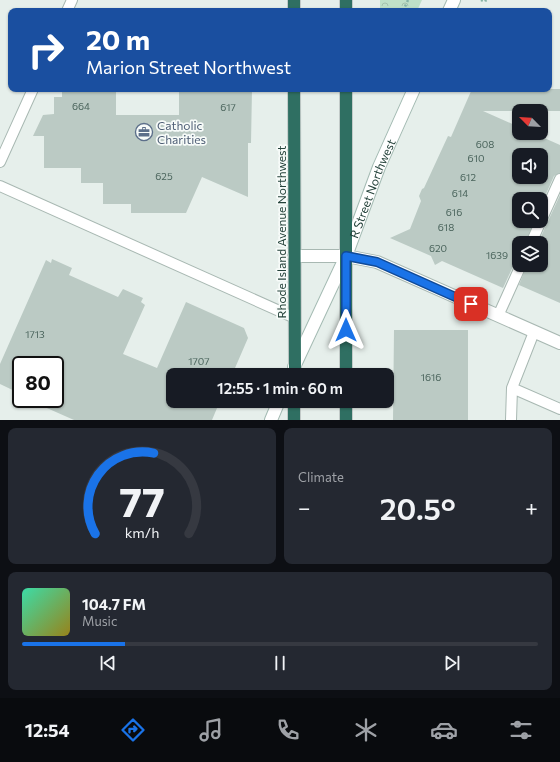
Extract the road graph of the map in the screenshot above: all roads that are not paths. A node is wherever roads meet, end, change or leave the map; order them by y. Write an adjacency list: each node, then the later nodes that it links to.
1 (31, 92): 5 (lane)
2 (294, 92): 10 (highway, Rhode Island Avenue Northwest)
3 (346, 92): 11 (highway)
4 (413, 92): 11 (street, R Street Northwest)
5 (0, 162)
6 (560, 179): 8 (lane)
7 (0, 186): 14 (lane)
8 (558, 191): 9 (lane)
9 (535, 236)
10 (294, 256): 11 (street); 14 (highway, Rhode Island Avenue Northwest)
11 (346, 256): 13 (street); 18 (street, R Street Northwest); 19 (highway)
12 (518, 272): 13 (lane)
13 (498, 316): 15 (street)
14 (295, 318): 17 (highway, Rhode Island Avenue Northwest)
15 (534, 332): 16 (street); 20 (lane)
16 (560, 343)
17 (293, 368)
18 (295, 368)
19 (346, 368)
20 (512, 388): 24 (lane); 28 (lane)
21 (276, 408): 25 (street)
22 (294, 408): 26 (highway)
23 (346, 408): 27 (highway)
24 (560, 409)
25 (271, 420)
26 (294, 420)
27 (346, 420)
28 (511, 420)

